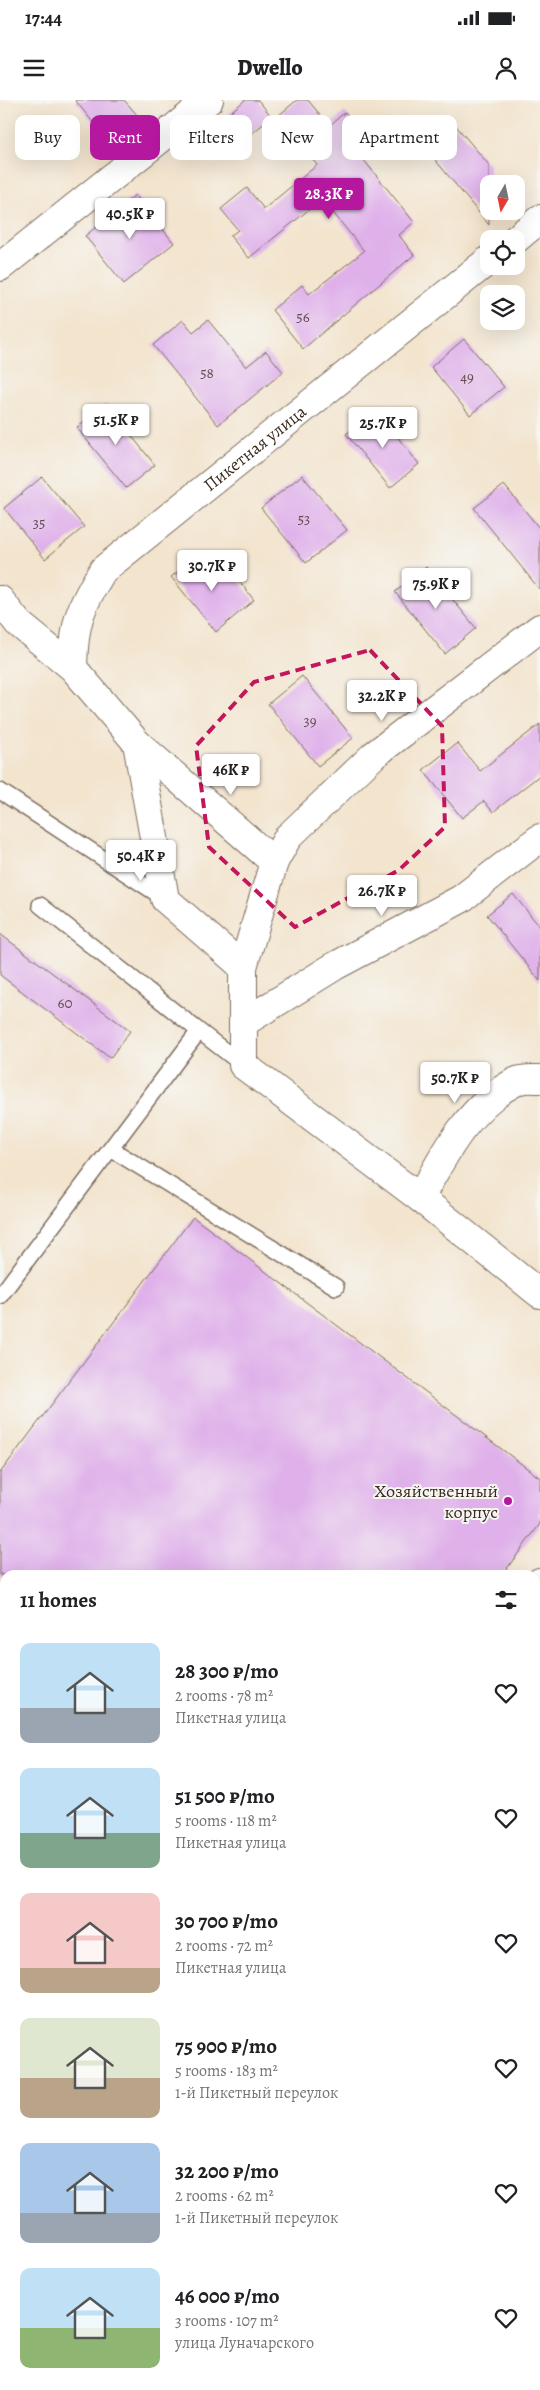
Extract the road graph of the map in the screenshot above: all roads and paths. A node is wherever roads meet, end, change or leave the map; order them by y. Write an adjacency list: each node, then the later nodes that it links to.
1 (209, 100): 4 (street)
2 (540, 219): 3 (street)
3 (525, 232)
4 (0, 267)
5 (480, 267): 8 (street, Пикетная улица)
6 (0, 600): 8 (street)
7 (540, 628): 12 (street)
8 (73, 668): 9 (street)
9 (137, 743): 12 (street); 13 (street)
10 (0, 790): 13 (lane)
11 (540, 838): 16 (street)
12 (274, 862): 15 (street)
13 (165, 899): 15 (street)
14 (40, 905): 17 (lane)
15 (243, 967): 16 (street)
16 (242, 1023): 18 (street)
17 (199, 1032): 18 (lane); 20 (lane)
18 (243, 1065): 21 (street)
19 (540, 1079): 21 (street)
20 (111, 1149): 22 (lane); 24 (lane)
21 (420, 1198): 23 (street)
22 (336, 1286)
23 (540, 1294)
24 (0, 1296)

